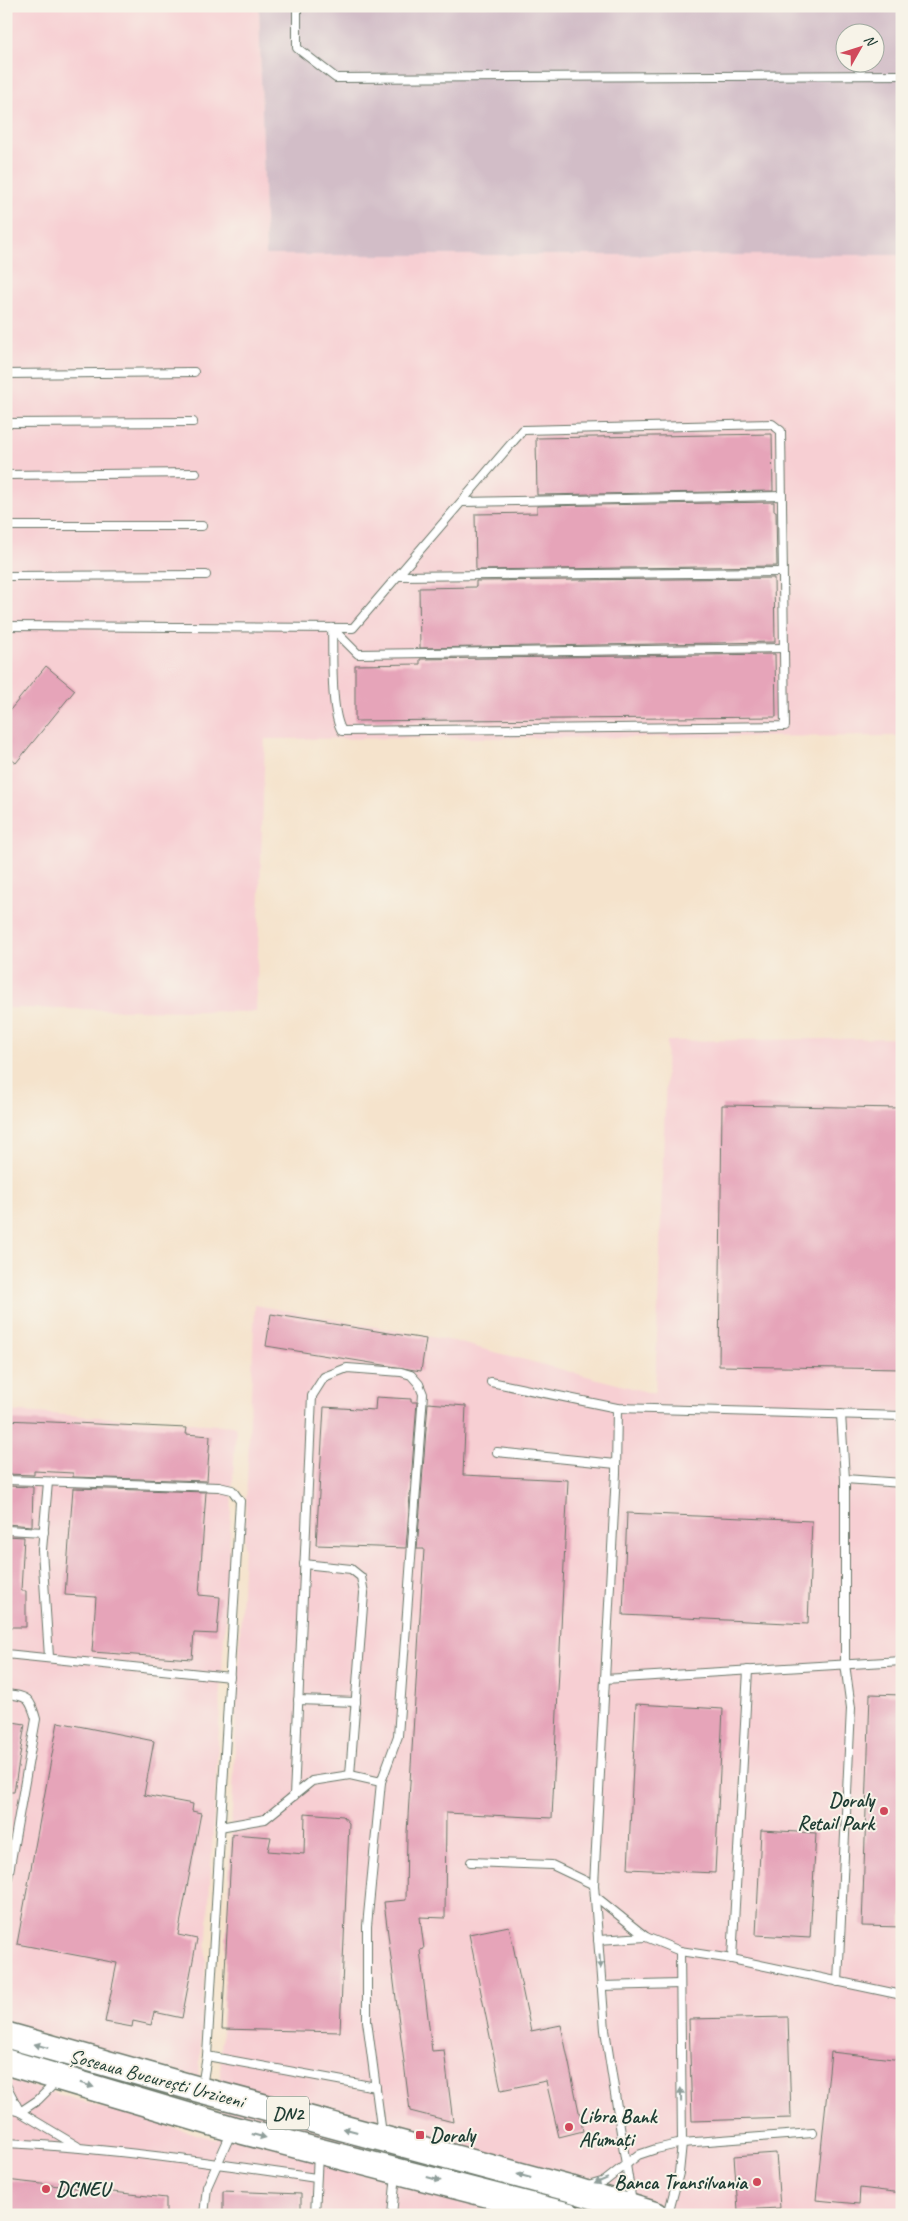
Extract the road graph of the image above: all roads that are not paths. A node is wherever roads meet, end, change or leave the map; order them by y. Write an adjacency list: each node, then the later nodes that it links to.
1 (297, 6): 2 (lane)
2 (902, 75)
3 (194, 372): 4 (lane)
4 (6, 374)
5 (193, 422): 6 (lane)
6 (6, 423)
7 (196, 473): 8 (lane)
8 (6, 475)
9 (782, 496): 10 (lane); 10 (lane); 13 (lane)
10 (462, 502): 16 (lane)
11 (6, 526): 12 (lane)
12 (202, 526)
13 (782, 572): 16 (lane); 19 (lane)
14 (206, 575): 15 (lane)
15 (6, 576)
16 (398, 576): 18 (lane)
17 (6, 626): 18 (lane)
18 (332, 628): 19 (lane); 19 (lane)
19 (783, 648)
20 (491, 1382): 21 (lane)
21 (617, 1408): 22 (lane); 25 (lane)
22 (841, 1414): 23 (lane); 26 (lane)
23 (902, 1416)
24 (497, 1452): 25 (lane)
25 (616, 1464): 39 (lane)
26 (845, 1479): 29 (lane); 36 (lane)
27 (6, 1480): 28 (lane)
28 (48, 1482): 31 (lane); 38 (lane)
29 (902, 1483)
30 (6, 1530): 31 (lane)
31 (44, 1532): 34 (lane)
32 (304, 1564): 41 (lane); 42 (lane); 44 (lane)
33 (6, 1654): 34 (lane)
34 (48, 1657): 38 (lane)
35 (902, 1661): 36 (lane)
36 (845, 1664): 37 (lane); 55 (lane)
37 (748, 1670): 39 (lane); 54 (lane)
38 (230, 1677): 46 (lane)
39 (605, 1679): 48 (lane)
40 (6, 1694): 49 (lane)
41 (298, 1700): 42 (lane); 45 (lane)
42 (356, 1702): 43 (lane)
43 (350, 1775): 44 (lane); 45 (lane)
44 (381, 1782): 64 (lane)
45 (294, 1796): 46 (lane)
46 (220, 1827): 60 (lane)
47 (471, 1862): 48 (lane)
48 (594, 1885): 50 (lane)
49 (6, 1889)
50 (595, 1896): 51 (lane); 52 (lane)
51 (646, 1937): 52 (lane); 53 (lane)
52 (598, 1940): 57 (lane, one-way to 57)
53 (680, 1951): 54 (lane); 56 (lane)
54 (732, 1959): 55 (lane)
55 (838, 1982): 58 (lane)
56 (680, 1984): 57 (lane); 72 (lane, one-way to 56)
57 (601, 1986): 76 (lane)
58 (902, 1995)
59 (6, 2036): 65 (highway, Șoseaua București Urziceni / DN2, one-way to 59)
60 (207, 2056): 64 (lane); 65 (lane)
61 (6, 2062): 62 (highway, Șoseaua București Urziceni / DN2)
62 (61, 2078): 67 (lane); 68 (highway, Șoseaua București Urziceni / DN2, one-way to 68)
63 (6, 2085): 67 (lane)
64 (376, 2086): 70 (lane)
65 (201, 2090): 70 (highway, Șoseaua București Urziceni / DN2, one-way to 65)
66 (6, 2108): 67 (lane)
67 (20, 2112): 73 (lane)
68 (233, 2129): 74 (highway, Șoseaua București Urziceni / DN2, one-way to 74); 75 (lane)
69 (813, 2133): 72 (lane)
70 (382, 2138): 79 (highway, Șoseaua București Urziceni / DN2, one-way to 70)
71 (6, 2143): 73 (lane)
72 (682, 2143): 76 (lane); 86 (lane)
73 (79, 2147): 75 (lane)
74 (319, 2152): 77 (highway, Șoseaua București Urziceni / DN2); 78 (lane)
75 (217, 2163): 78 (lane); 81 (lane)
76 (627, 2164): 79 (lane, one-way to 79); 80 (lane)
77 (397, 2170): 83 (lane); 84 (highway, Șoseaua București Urziceni / DN2, one-way to 84)
78 (316, 2178): 82 (lane)
79 (571, 2189): 80 (highway, Șoseaua București Urziceni / DN2)
80 (632, 2211): 85 (highway, Șoseaua București Urziceni / DN2)
81 (204, 2215)
82 (315, 2215)
83 (392, 2215)
84 (568, 2215)
85 (656, 2215)
86 (668, 2215)

